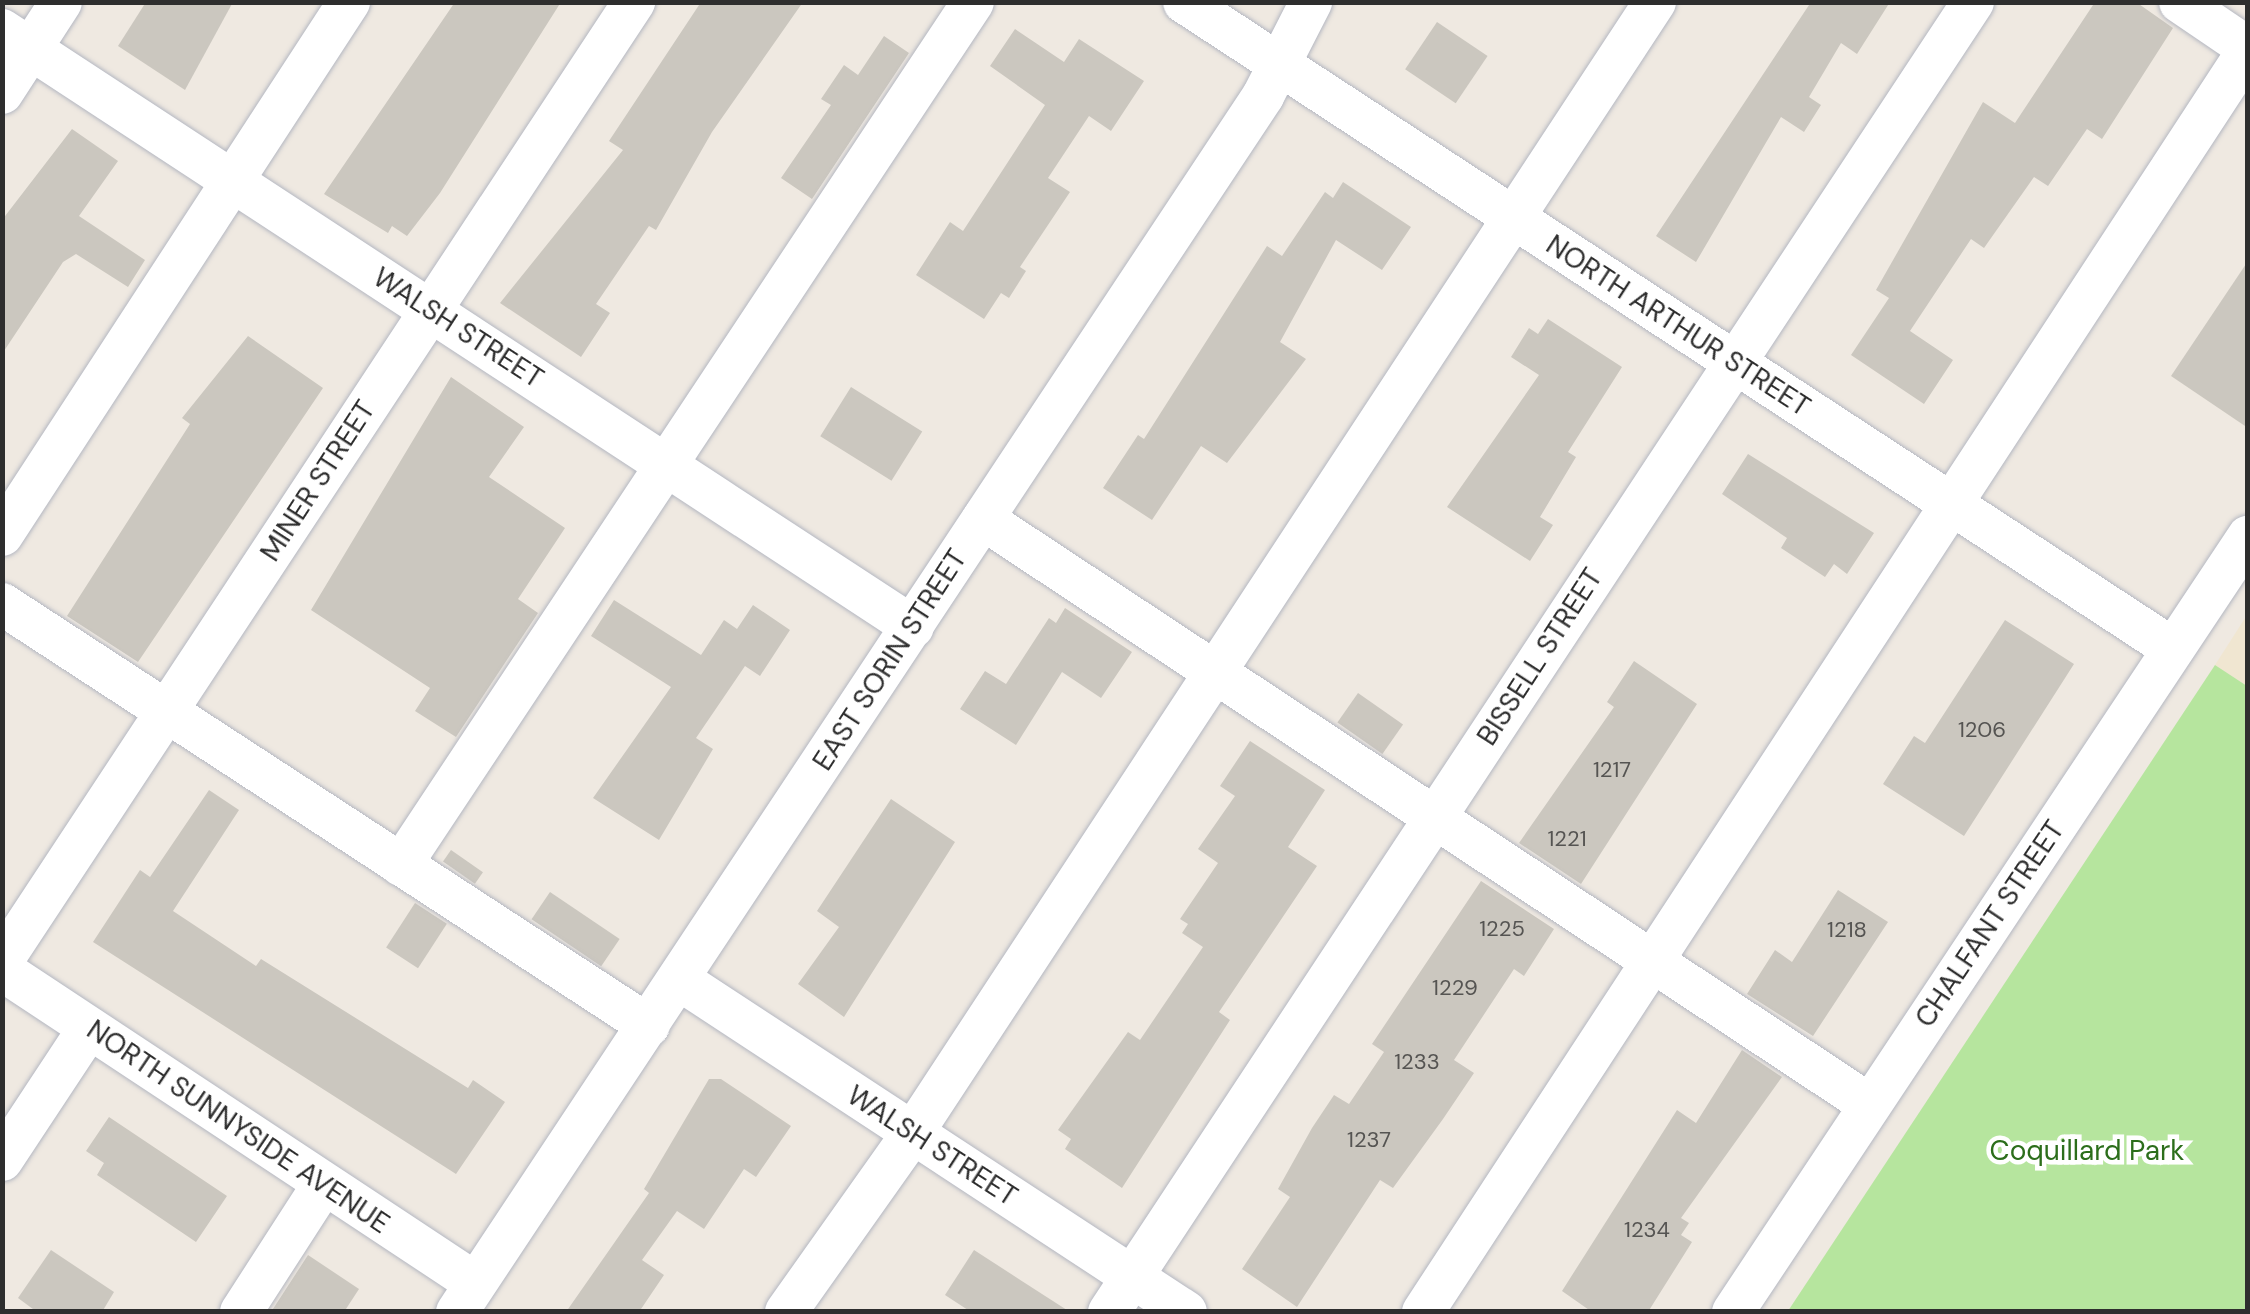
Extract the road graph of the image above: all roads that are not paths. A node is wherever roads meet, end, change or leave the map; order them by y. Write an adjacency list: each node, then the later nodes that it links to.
1 (61, 2): 10 (street)
2 (349, 2): 14 (street)
3 (634, 2): 16 (street, MINER STREET)
4 (974, 2): 18 (street)
5 (1184, 2): 12 (street, NORTH ARTHUR STREET)
6 (1311, 2): 12 (street, EAST SORIN STREET)
7 (1655, 2): 15 (street)
8 (1973, 2): 17 (street, BISSELL STREET)
9 (2180, 2): 11 (street)
10 (17, 39): 13 (street); 14 (street, WALSH STREET)
11 (2248, 50): 19 (street)
12 (1277, 64): 15 (street, NORTH ARTHUR STREET); 20 (street, EAST SORIN STREET)
13 (2, 93)
14 (231, 180): 16 (street, WALSH STREET); 21 (street)
15 (1514, 220): 17 (street, NORTH ARTHUR STREET); 26 (street)
16 (431, 311): 18 (street, WALSH STREET); 27 (street, MINER STREET)
17 (1735, 362): 19 (street, NORTH ARTHUR STREET); 28 (street, BISSELL STREET)
18 (668, 466): 24 (street, WALSH STREET); 29 (street)
19 (1953, 505): 25 (street, NORTH ARTHUR STREET); 30 (street)
20 (983, 519): 24 (street, EAST SORIN STREET); 26 (street)
21 (2, 535)
22 (2248, 537): 25 (street, CHALFANT STREET)
23 (2, 604): 27 (street)
24 (913, 627): 33 (street, EAST SORIN STREET)
25 (2173, 649): 36 (street, CHALFANT STREET)
26 (1212, 674): 28 (street); 37 (street)
27 (166, 712): 29 (street); 31 (street, MINER STREET)
28 (1434, 819): 30 (street); 40 (street, BISSELL STREET)
29 (401, 866): 34 (street)
30 (1651, 953): 36 (street); 46 (street)
31 (2, 961)
32 (2, 970): 35 (street, NORTH SUNNYSIDE AVENUE)
33 (680, 980): 34 (street, EAST SORIN STREET); 37 (street, WALSH STREET)
34 (649, 1026): 41 (street, EAST SORIN STREET)
35 (89, 1028): 38 (street); 39 (street, NORTH SUNNYSIDE AVENUE)
36 (1870, 1104): 47 (street, CHALFANT STREET)
37 (912, 1134): 40 (street, WALSH STREET); 43 (street)
38 (2, 1160)
39 (323, 1184): 41 (street, NORTH SUNNYSIDE AVENUE); 42 (street)
40 (1132, 1276): 44 (street, BISSELL STREET); 45 (street, WALSH STREET)
41 (466, 1297)
42 (241, 1312)
43 (786, 1312)
44 (1109, 1312)
45 (1186, 1312)
46 (1423, 1312)
47 (1733, 1312)

